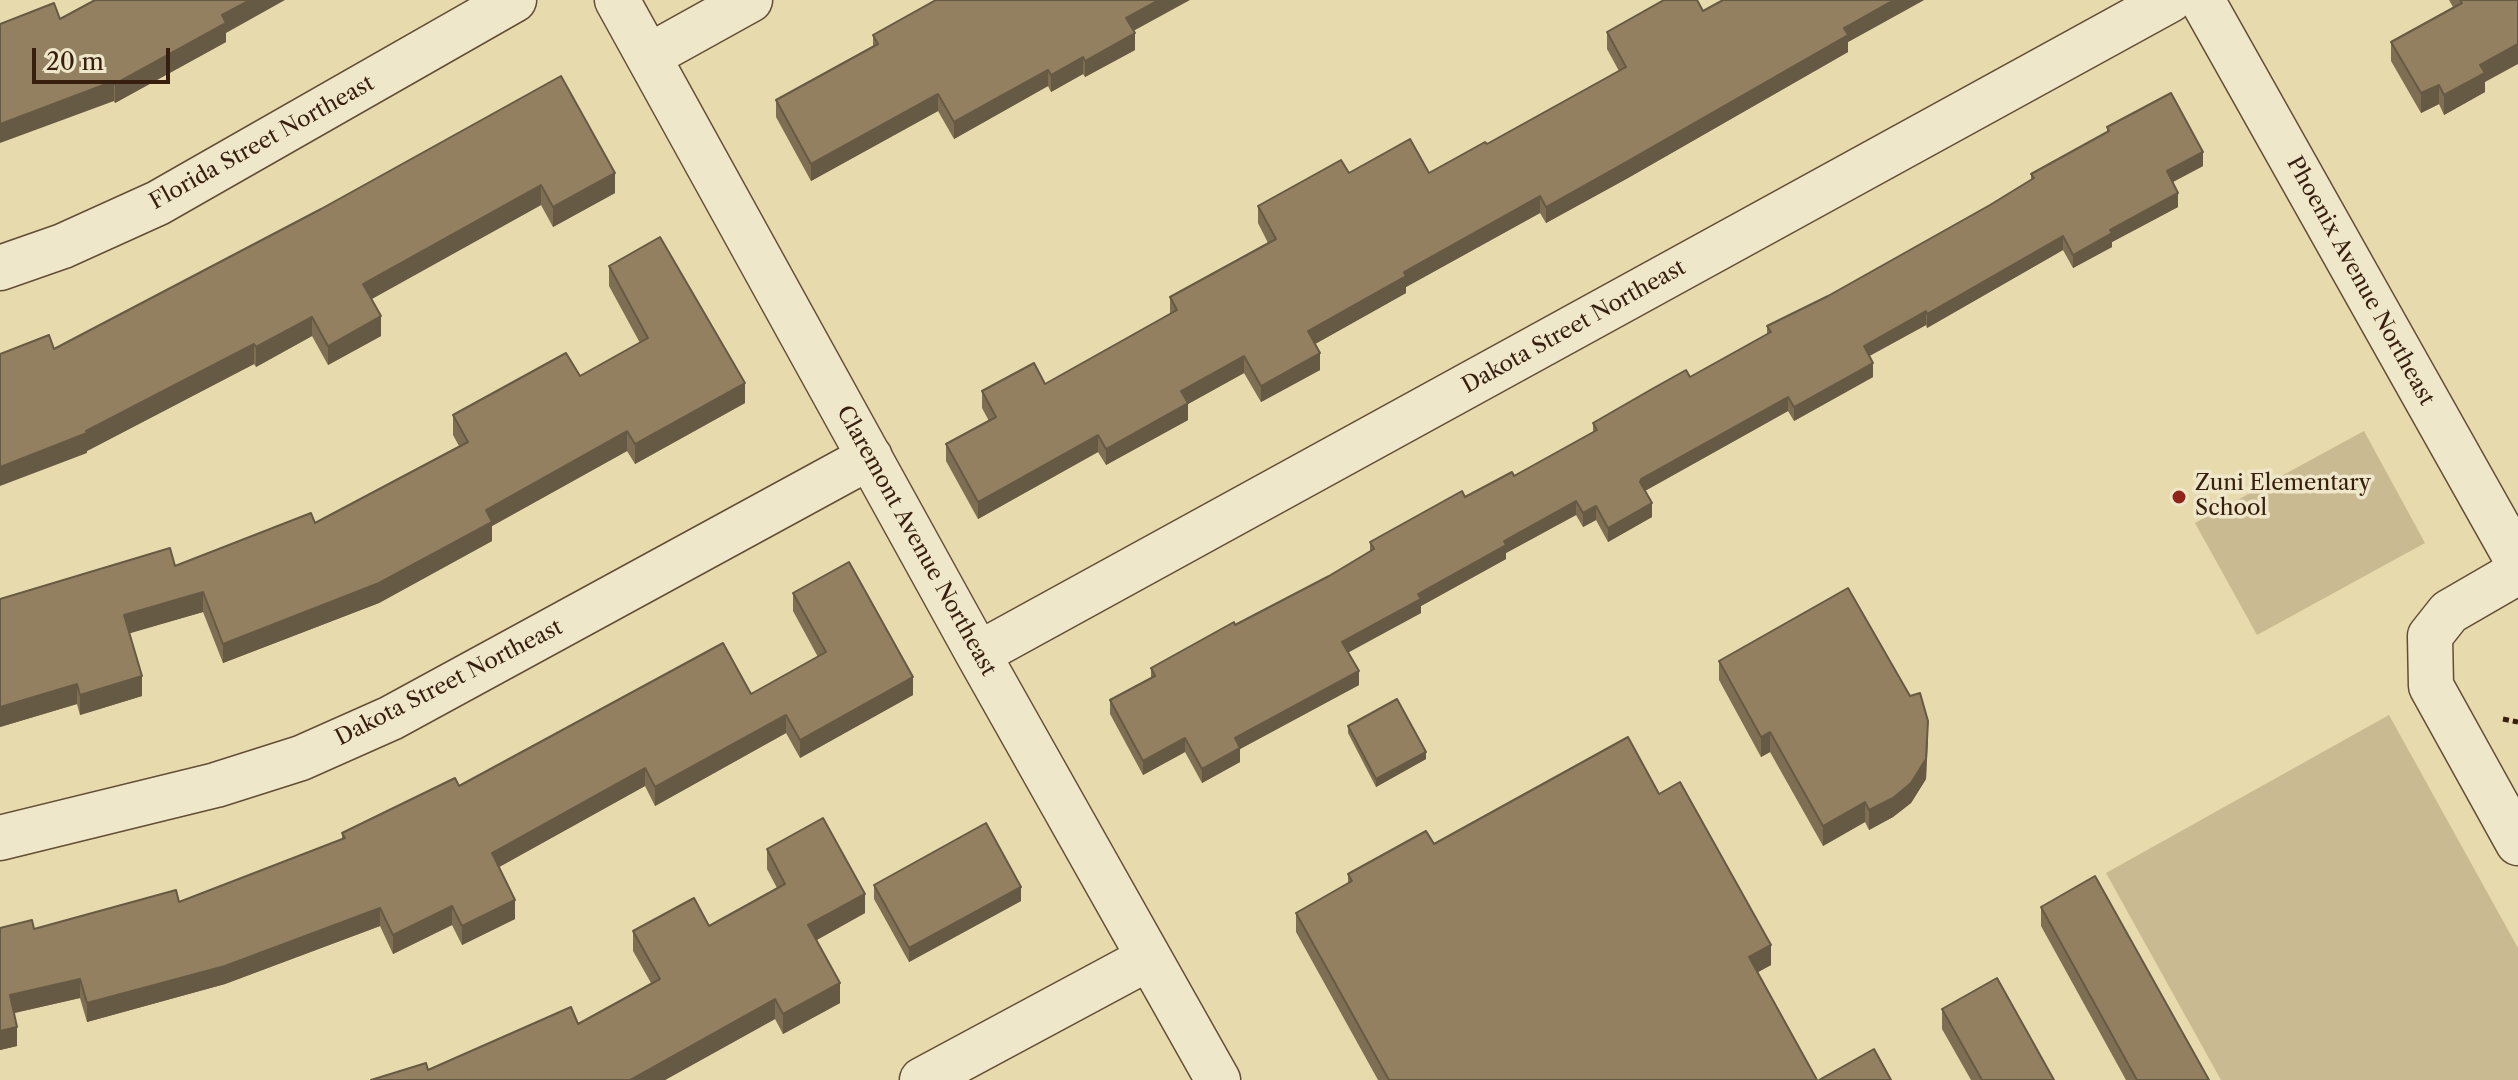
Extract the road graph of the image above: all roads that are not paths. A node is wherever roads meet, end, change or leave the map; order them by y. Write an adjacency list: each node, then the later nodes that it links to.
1 (514, 0): 7 (street, Florida Street Northeast)
2 (617, 0): 6 (street, Claremont Avenue Northeast)
3 (750, 0): 6 (street)
4 (2170, 0): 11 (street, Dakota Street Northeast)
5 (2202, 0): 9 (street, Phoenix Avenue Northeast)
6 (649, 56): 8 (street, Claremont Avenue Northeast)
7 (0, 268)
8 (870, 457): 11 (street, Claremont Avenue Northeast); 12 (street, Dakota Street Northeast)
9 (2518, 562)
10 (2518, 572): 13 (street)
11 (978, 654): 14 (street, Claremont Avenue Northeast)
12 (0, 838)
13 (2518, 843)
14 (1149, 958): 15 (street); 16 (street, Claremont Avenue Northeast)
15 (922, 1080)
16 (1218, 1080)

